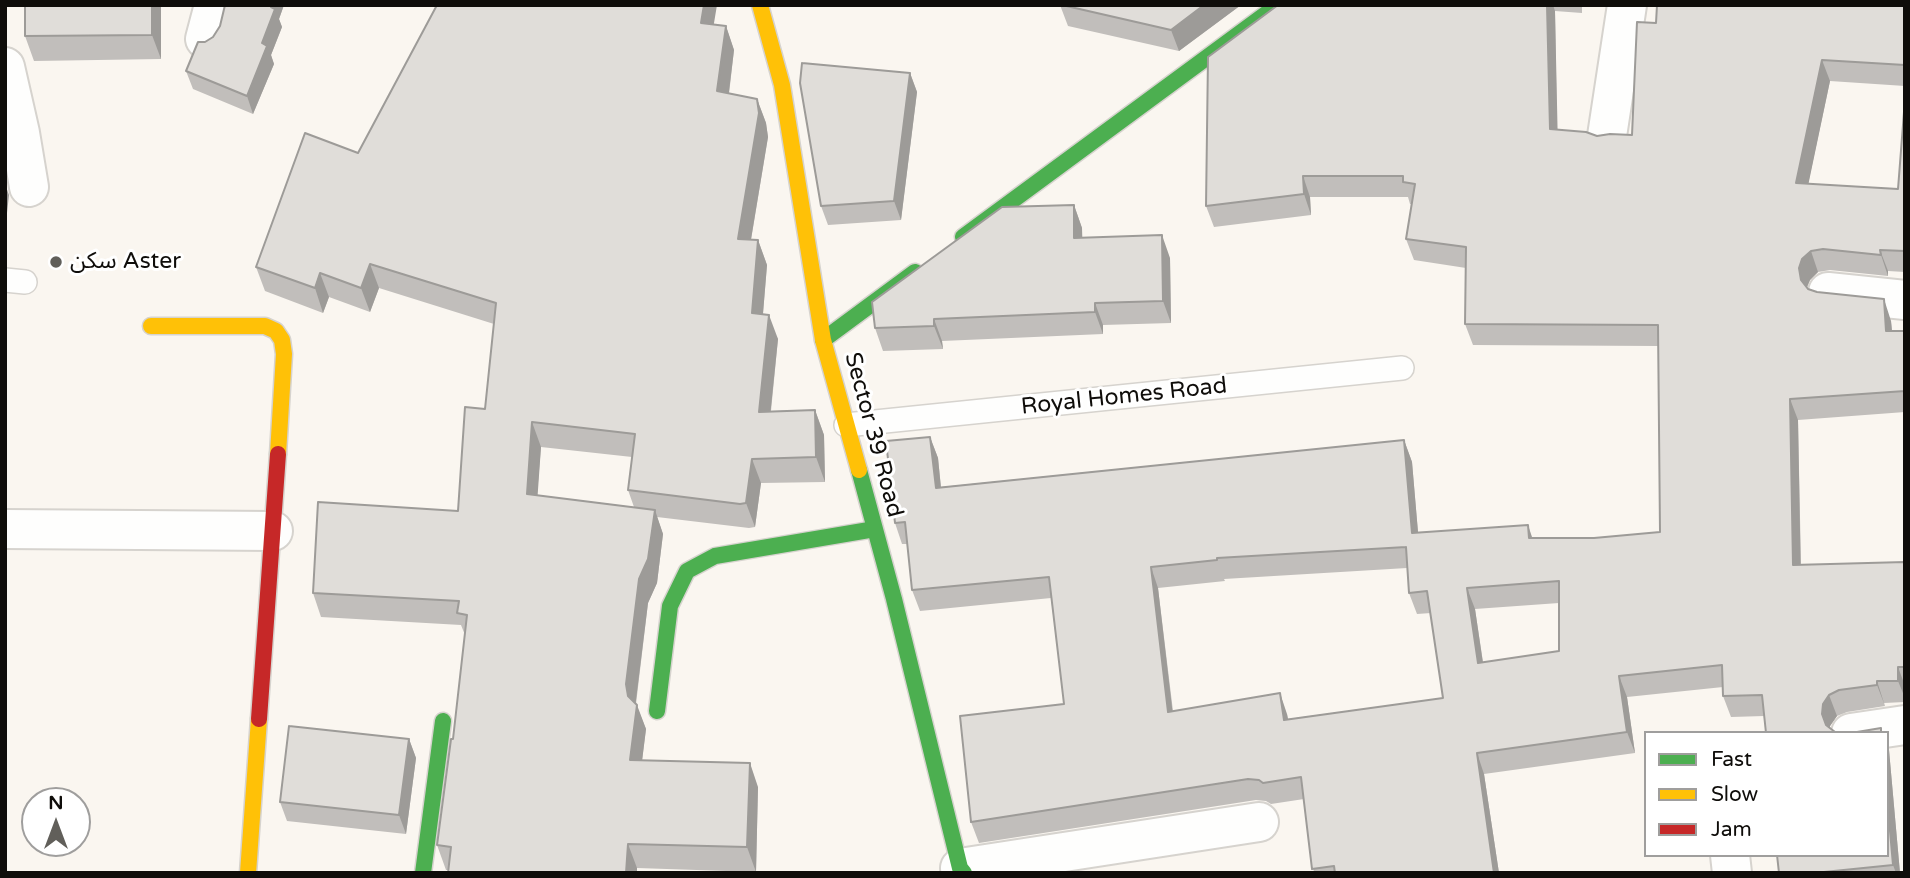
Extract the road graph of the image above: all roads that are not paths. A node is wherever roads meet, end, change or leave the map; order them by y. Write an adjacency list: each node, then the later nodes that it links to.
1 (760, 5): 12 (street, Sector 39 Road)
2 (1278, 5): 7 (street)
3 (1627, 5): 5 (street)
4 (5, 68): 6 (street)
5 (1607, 136)
6 (29, 187)
7 (945, 250)
8 (923, 266): 12 (street)
9 (1828, 292): 10 (street)
10 (1905, 300)
11 (151, 326): 17 (street)
12 (823, 340): 14 (street, Sector 39 Road)
13 (1402, 368): 14 (lane, Royal Homes Road)
14 (846, 425): 16 (street, Sector 39 Road)
15 (5, 529): 17 (street)
16 (875, 529): 18 (street); 23 (street, Sector 39 Road)
17 (273, 531): 24 (street)
18 (657, 711)
19 (443, 721): 25 (street)
20 (1905, 725): 21 (street)
21 (1864, 731)
22 (1259, 822): 23 (street)
23 (962, 870)
24 (248, 873)
25 (423, 873)

